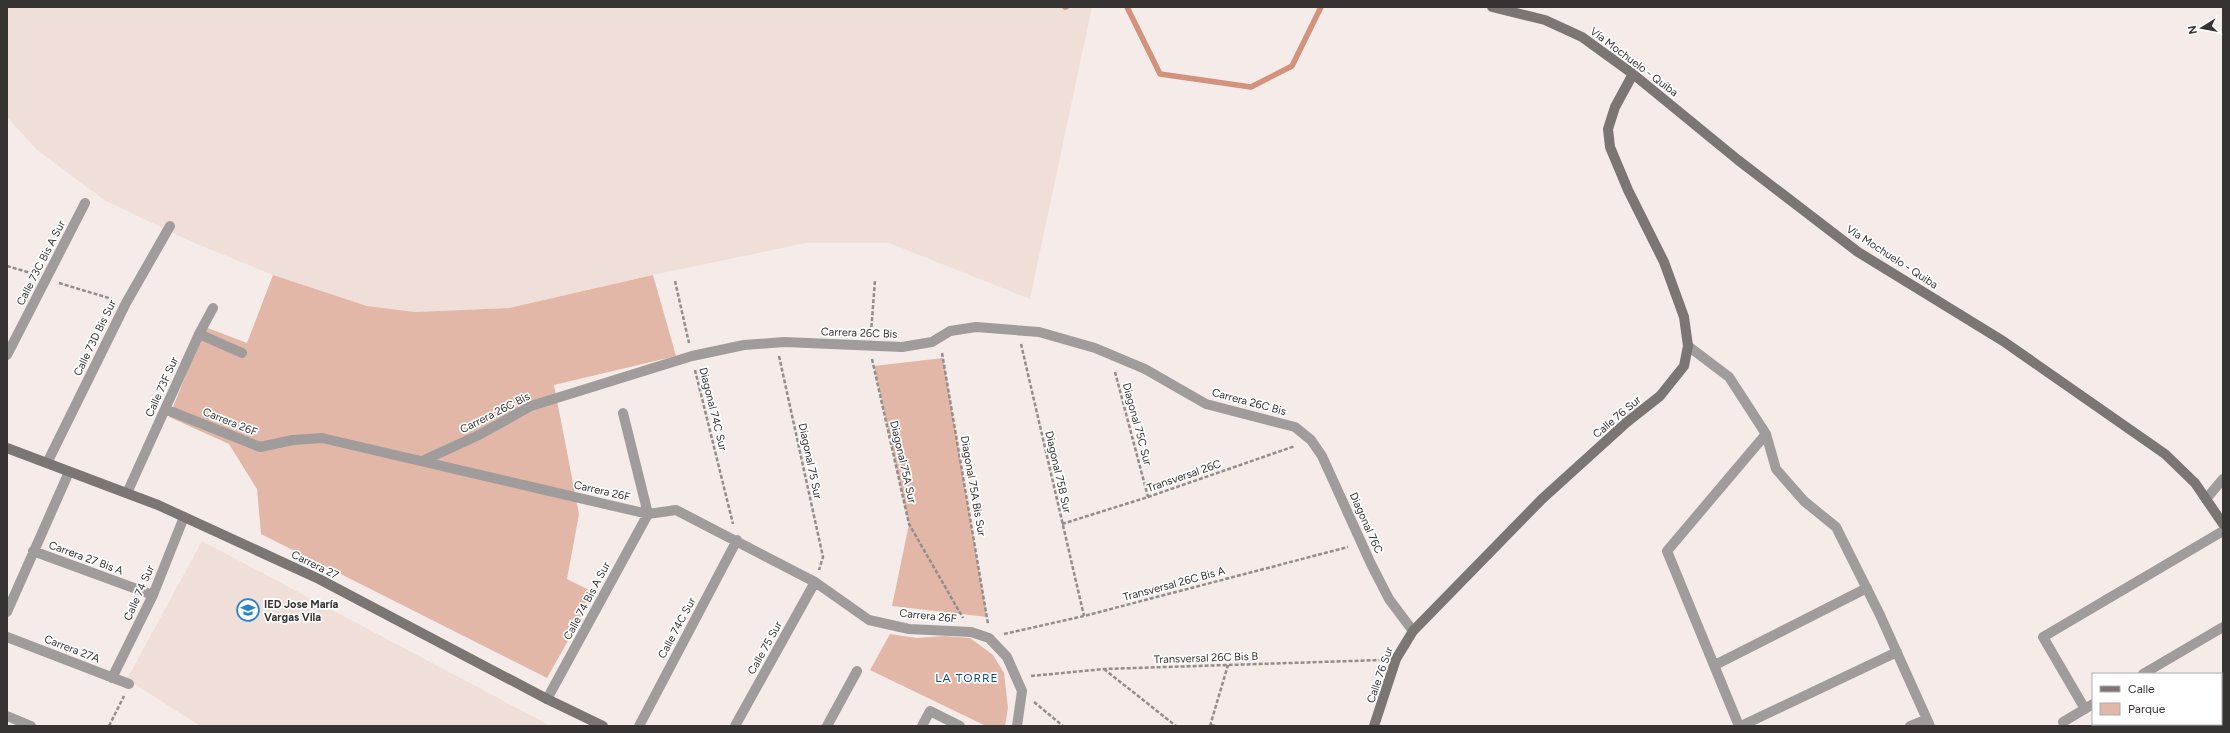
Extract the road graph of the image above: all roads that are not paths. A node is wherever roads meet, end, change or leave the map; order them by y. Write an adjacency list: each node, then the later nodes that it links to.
1 (1492, 7): 2 (street, Vía Mochuelo - Quiba)
2 (1633, 74): 7 (street, Calle 76 Sur); 20 (street, Vía Mochuelo - Quiba)
3 (85, 203): 9 (street, Calle 73C Bis A Sur)
4 (170, 226): 16 (street, Calle 73D Bis Sur)
5 (213, 308): 6 (street, Calle 73F Sur)
6 (199, 334): 8 (street); 10 (street, Calle 73F Sur)
7 (1688, 346): 13 (street); 32 (street, Calle 76 Sur)
8 (242, 353)
9 (7, 355)
10 (165, 409): 15 (street, Carrera 26F); 19 (street, Calle 73F Sur)
11 (623, 413): 21 (street)
12 (1295, 427): 15 (street, Carrera 26C Bis); 32 (street, Diagonal 76C)
13 (1766, 434): 28 (street); 35 (street)
14 (7, 448): 16 (street, Carrera 27)
15 (422, 461): 21 (street, Carrera 26F)
16 (47, 463): 17 (street, Carrera 27)
17 (70, 472): 19 (street, Carrera 27); 26 (street)
18 (2223, 479): 20 (street)
19 (127, 493): 22 (street, Carrera 27)
20 (2206, 499): 23 (street, Vía Mochuelo - Quiba)
21 (648, 514): 25 (street, Carrera 26F); 40 (street, Calle 74 Bis A Sur)
22 (184, 517): 29 (street, Calle 74 Sur); 40 (street, Carrera 27)
23 (2223, 524)
24 (2223, 531): 41 (street)
25 (736, 540): 27 (street, Carrera 26F); 47 (street, Calle 74C Sur)
26 (33, 551): 29 (street, Carrera 27 Bis A); 30 (street)
27 (815, 582): 48 (street, Calle 75 Sur); 52 (street, Carrera 26F)
28 (1867, 588): 34 (street); 35 (street)
29 (153, 595): 38 (street, Calle 74 Sur)
30 (7, 612)
31 (2223, 627): 37 (street)
32 (1413, 631): 53 (street, Calle 76 Sur)
33 (7, 637): 38 (street, Carrera 27A)
34 (1897, 652): 43 (street); 54 (street)
35 (1715, 666): 54 (street)
36 (857, 671): 49 (street)
37 (2146, 673)
38 (112, 678): 39 (street, Carrera 27A)
39 (129, 684)
40 (548, 699): 46 (street, Carrera 27)
41 (2089, 706): 44 (street)
42 (7, 716): 45 (street)
43 (1928, 722): 55 (street)
44 (2063, 722)
45 (31, 726)
46 (603, 726)
47 (639, 726)
48 (735, 726)
49 (827, 726)
50 (922, 726): 51 (street)
51 (960, 726)
52 (1017, 726)
53 (1374, 726)
54 (1740, 726)
55 (1910, 726)

